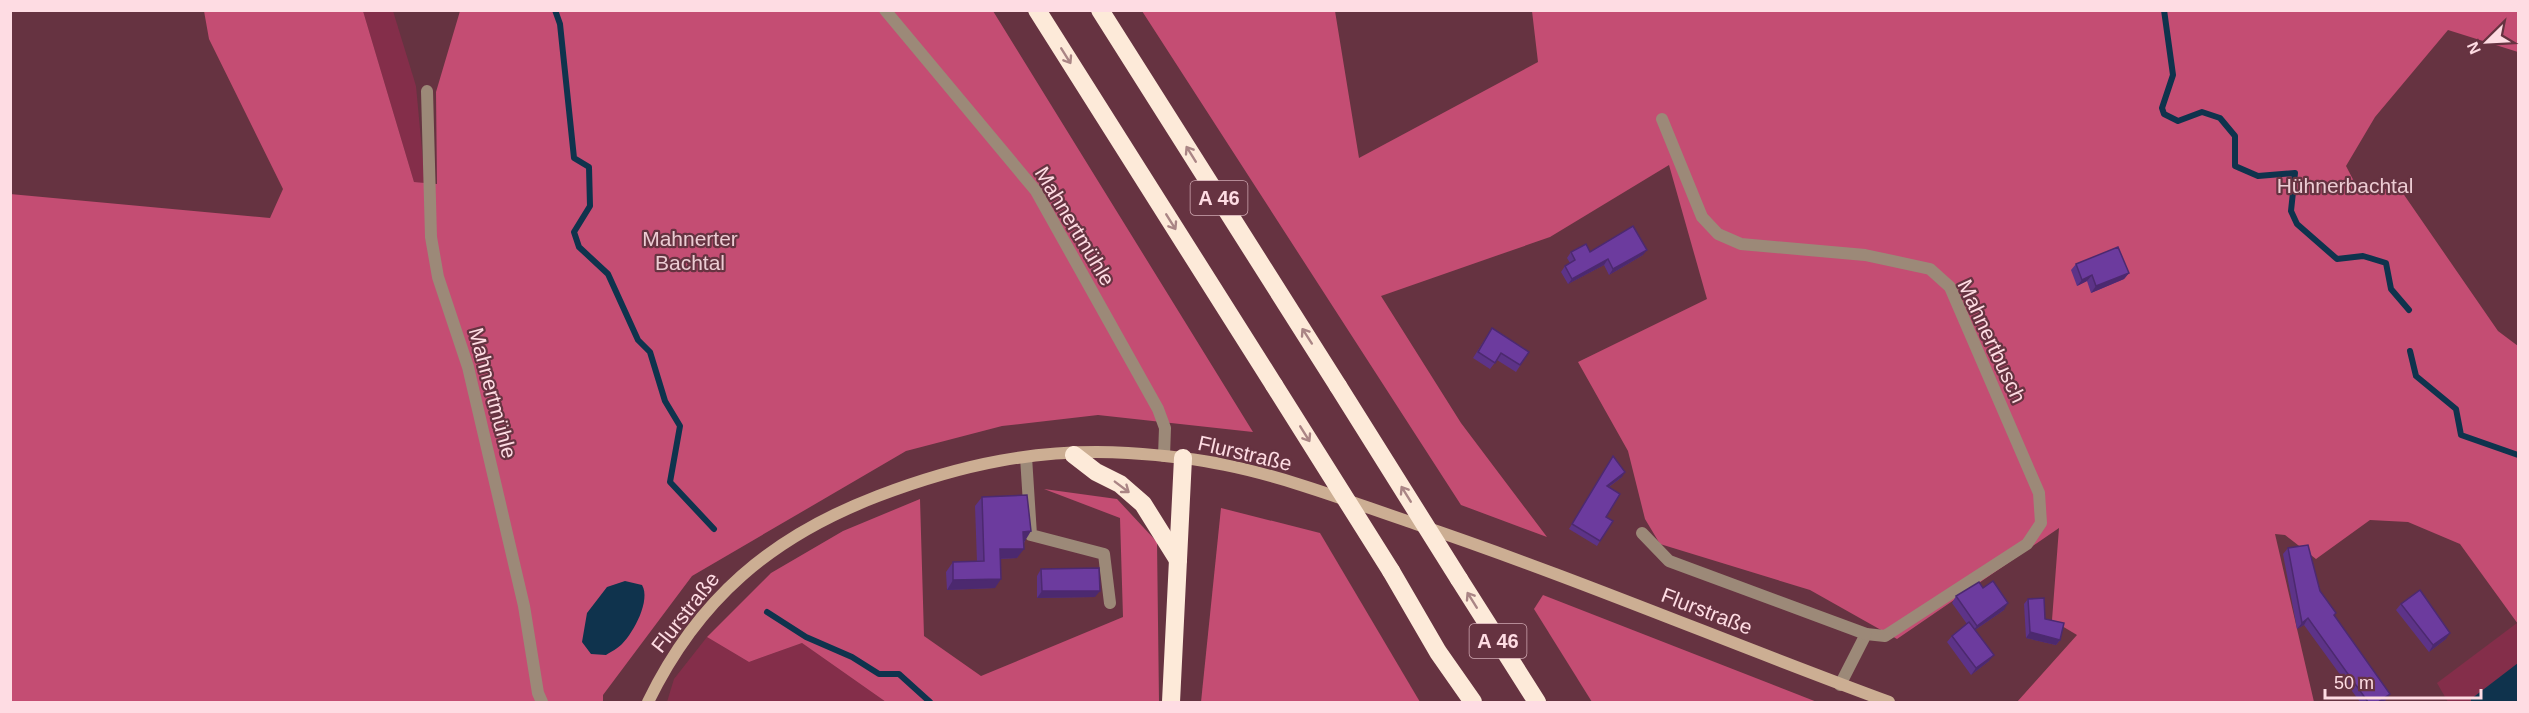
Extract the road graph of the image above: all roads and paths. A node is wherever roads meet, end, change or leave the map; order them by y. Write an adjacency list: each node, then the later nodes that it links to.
1 (885, 10): 7 (lane, Mahnertmühle)
2 (1037, 10): 14 (highway, A 46, one-way to 14, bridge)
3 (1100, 10): 21 (highway, A 46, one-way to 3, bridge)
4 (427, 91): 16 (lane, Mahnertmühle)
5 (1662, 119): 13 (lane, Mahnertbusch)
6 (1074, 454): 7 (main road, Flurstraße); 8 (main road, Flurstraße); 11 (highway, one-way to 11)
7 (1164, 456): 9 (main road, Flurstraße)
8 (1026, 457): 12 (lane); 17 (main road, Flurstraße)
9 (1183, 458): 11 (highway); 15 (main road, Flurstraße)
10 (1642, 533): 13 (lane, Mahnertbusch)
11 (1178, 560): 18 (highway)
12 (1110, 603)
13 (1866, 634): 15 (lane)
14 (1438, 652): 19 (highway); 20 (highway, A 46)
15 (1840, 685): 22 (main road, Flurstraße)
16 (542, 702)
17 (648, 702)
18 (1171, 702)
19 (1457, 702)
20 (1473, 702)
21 (1537, 702)
22 (1888, 702)

